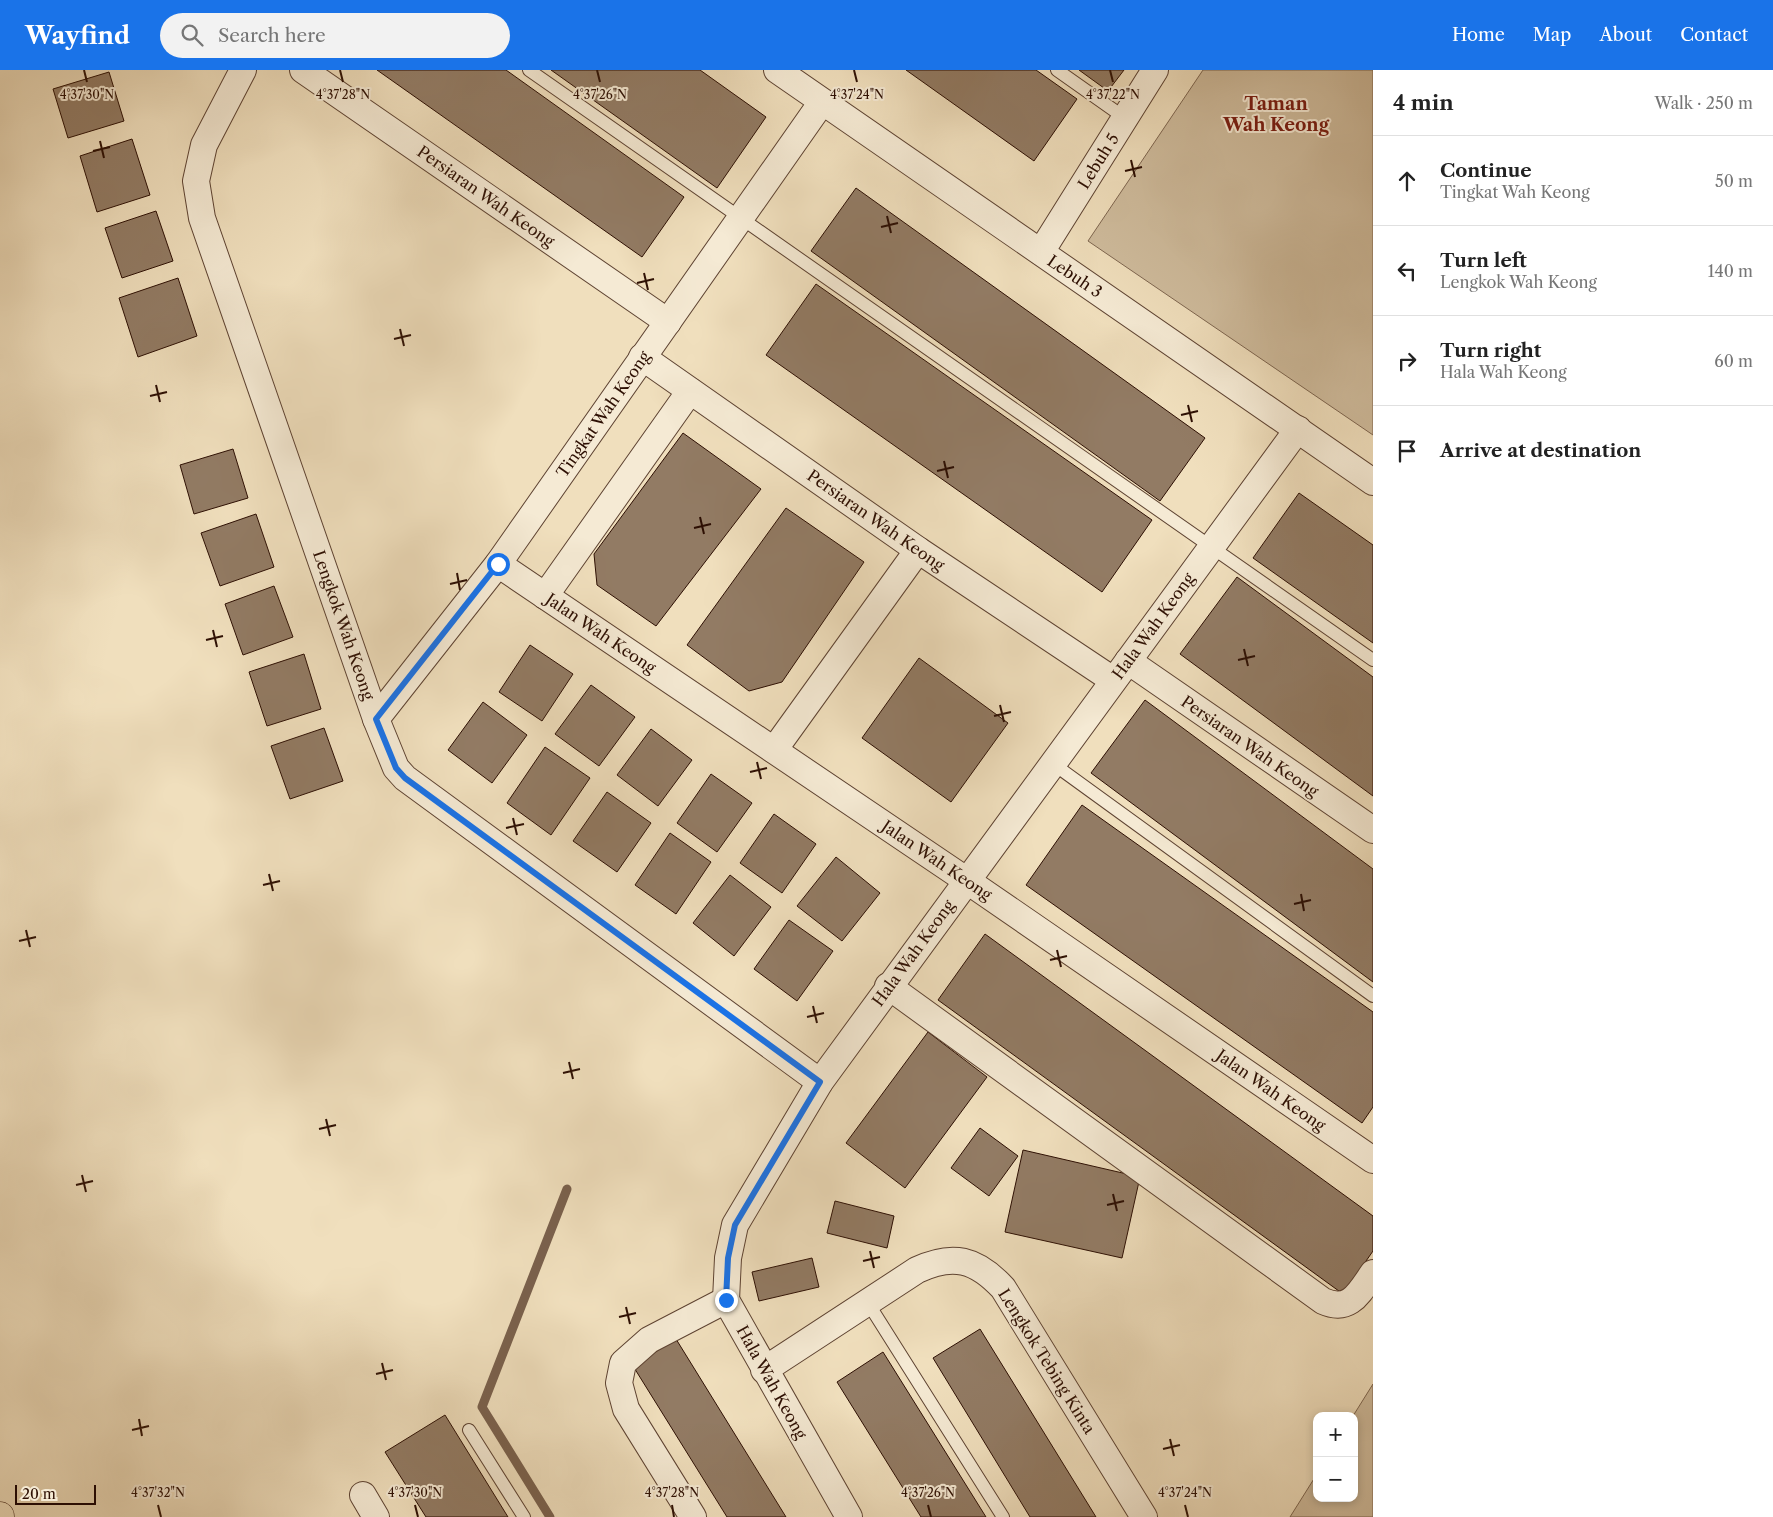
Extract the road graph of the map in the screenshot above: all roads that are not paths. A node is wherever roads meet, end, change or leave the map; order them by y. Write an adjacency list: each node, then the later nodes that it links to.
1 (242, 70): 22 (street, Lengkok Wah Keong)
2 (303, 70): 11 (street, Persiaran Wah Keong)
3 (528, 70): 9 (lane)
4 (777, 70): 7 (street, Lebuh 3)
5 (1057, 70): 8 (lane)
6 (1156, 70): 8 (street, Lebuh 5)
7 (822, 102): 9 (street, Tingkat Wah Keong); 10 (street, Lebuh 3)
8 (1125, 118): 10 (street, Lebuh 5)
9 (740, 219): 11 (street, Tingkat Wah Keong); 16 (lane)
10 (1040, 252): 14 (street, Lebuh 3)
11 (668, 322): 12 (street, Tingkat Wah Keong)
12 (642, 357): 13 (street, Persiaran Wah Keong); 18 (street, Tingkat Wah Keong)
13 (690, 391): 17 (street, Persiaran Wah Keong); 19 (street)
14 (1298, 429): 15 (street, Lebuh 3); 16 (street, Hala Wah Keong)
15 (1373, 482)
16 (1212, 546): 20 (lane); 21 (street, Hala Wah Keong)
17 (918, 550): 21 (street, Persiaran Wah Keong); 23 (street)
18 (498, 564): 19 (street, Jalan Wah Keong); 22 (street, Tingkat Wah Keong)
19 (545, 596): 23 (street, Jalan Wah Keong)
20 (1373, 660)
21 (1120, 671): 24 (street, Hala Wah Keong); 25 (street, Persiaran Wah Keong)
22 (376, 719): 29 (street, Lengkok Wah Keong)
23 (774, 750): 26 (street, Jalan Wah Keong)
24 (1052, 763): 26 (street, Hala Wah Keong); 28 (lane)
25 (1373, 830)
26 (966, 880): 27 (street, Hala Wah Keong); 30 (street, Jalan Wah Keong)
27 (888, 986): 29 (street, Hala Wah Keong); 31 (street)
28 (1373, 996)
29 (820, 1082): 32 (street, Hala Wah Keong)
30 (1369, 1149)
31 (1373, 1273)
32 (726, 1300): 34 (street, Hala Wah Keong); 39 (street)
33 (868, 1303): 34 (street, Lengkok Tebing Kinta); 41 (lane); 42 (street, Lengkok Tebing Kinta)
34 (764, 1370): 40 (street, Hala Wah Keong)
35 (469, 1430): 38 (lane)
36 (363, 1495): 37 (street)
37 (376, 1517)
38 (524, 1517)
39 (693, 1517)
40 (848, 1517)
41 (1002, 1517)
42 (1144, 1517)

